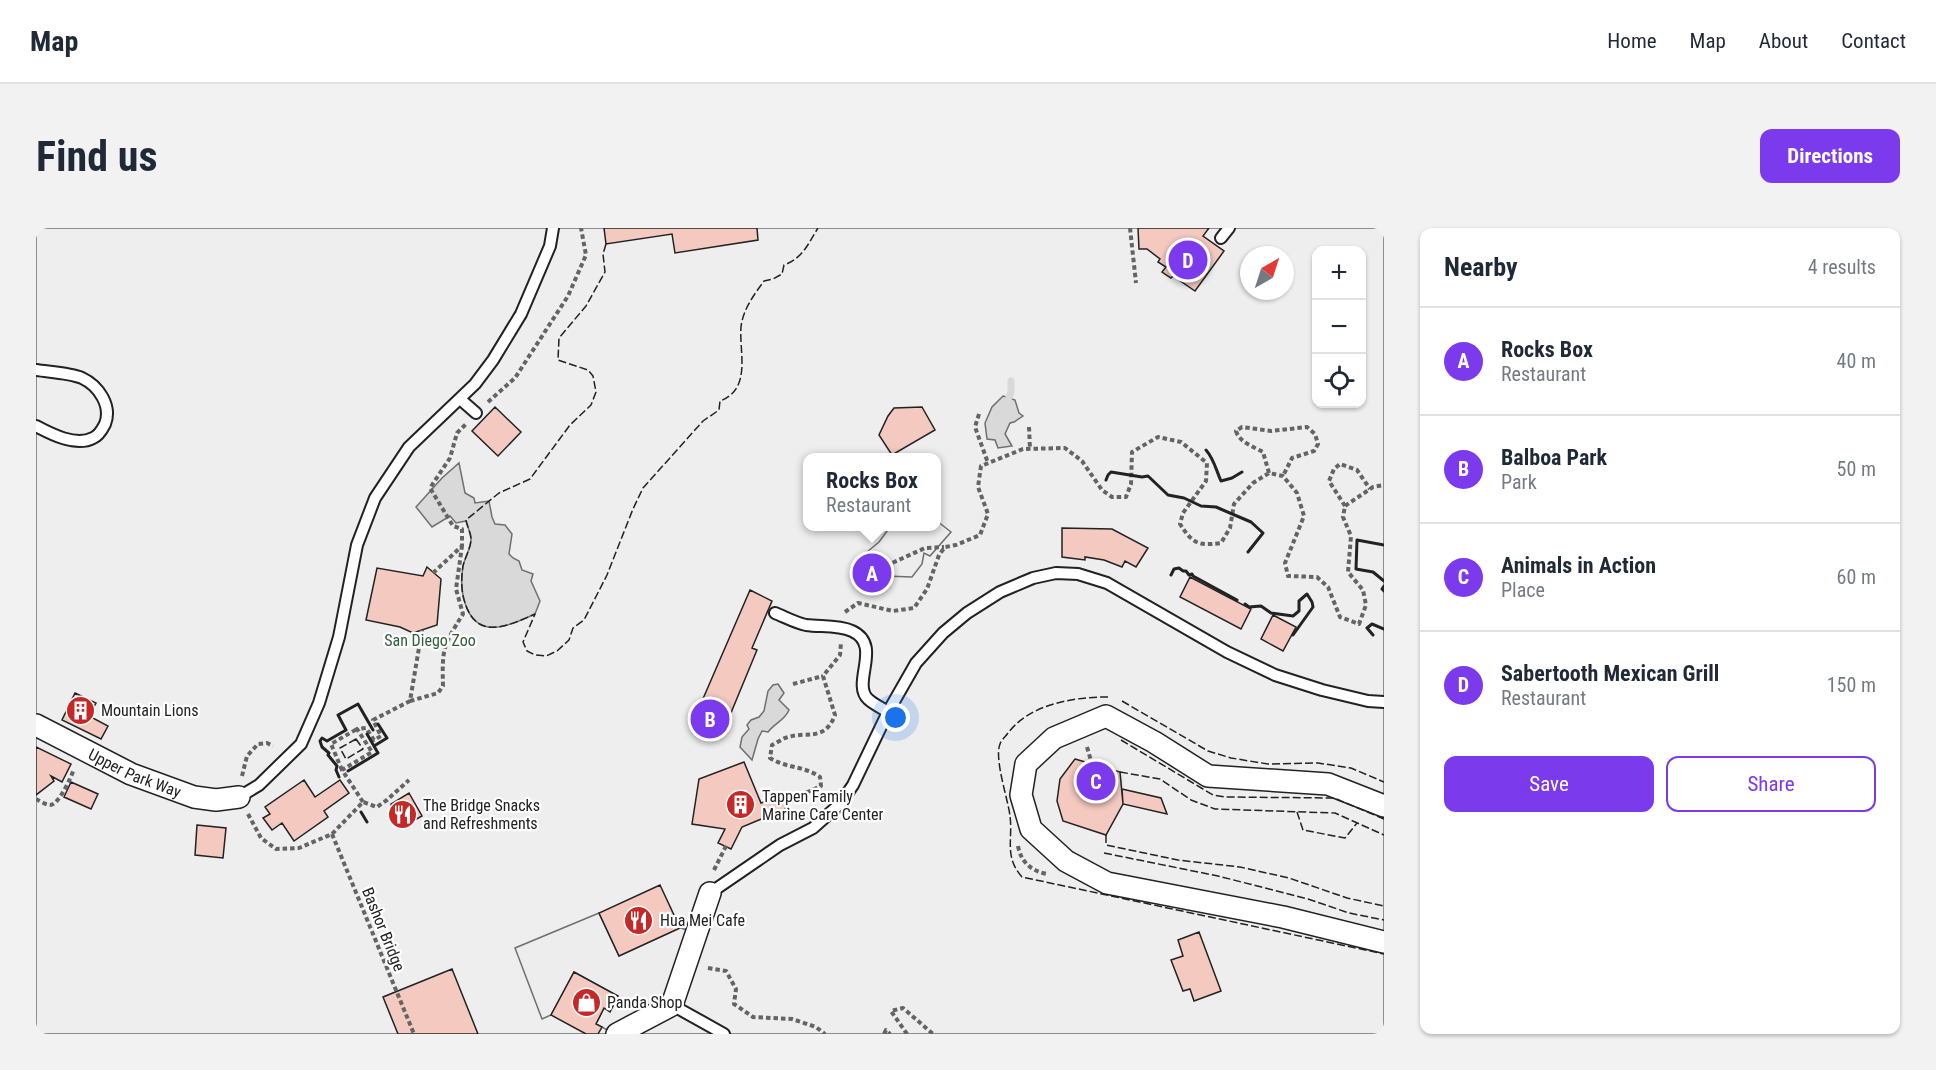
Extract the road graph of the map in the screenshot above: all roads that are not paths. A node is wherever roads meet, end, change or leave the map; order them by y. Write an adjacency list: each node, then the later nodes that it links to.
1 (553, 228): 5 (lane)
2 (1229, 228): 3 (lane)
3 (1221, 238)
4 (36, 370): 7 (lane)
5 (460, 399): 6 (lane); 12 (lane)
6 (476, 413)
7 (36, 426)
8 (775, 613): 10 (lane)
9 (1384, 702): 10 (lane)
10 (888, 712): 14 (lane)
11 (36, 725): 12 (street, Upper Park Way)
12 (238, 797)
13 (1384, 806): 15 (street)
14 (710, 893): 16 (street)
15 (1384, 942)
16 (672, 1005): 17 (street); 18 (lane)
17 (617, 1034)
18 (724, 1034)

